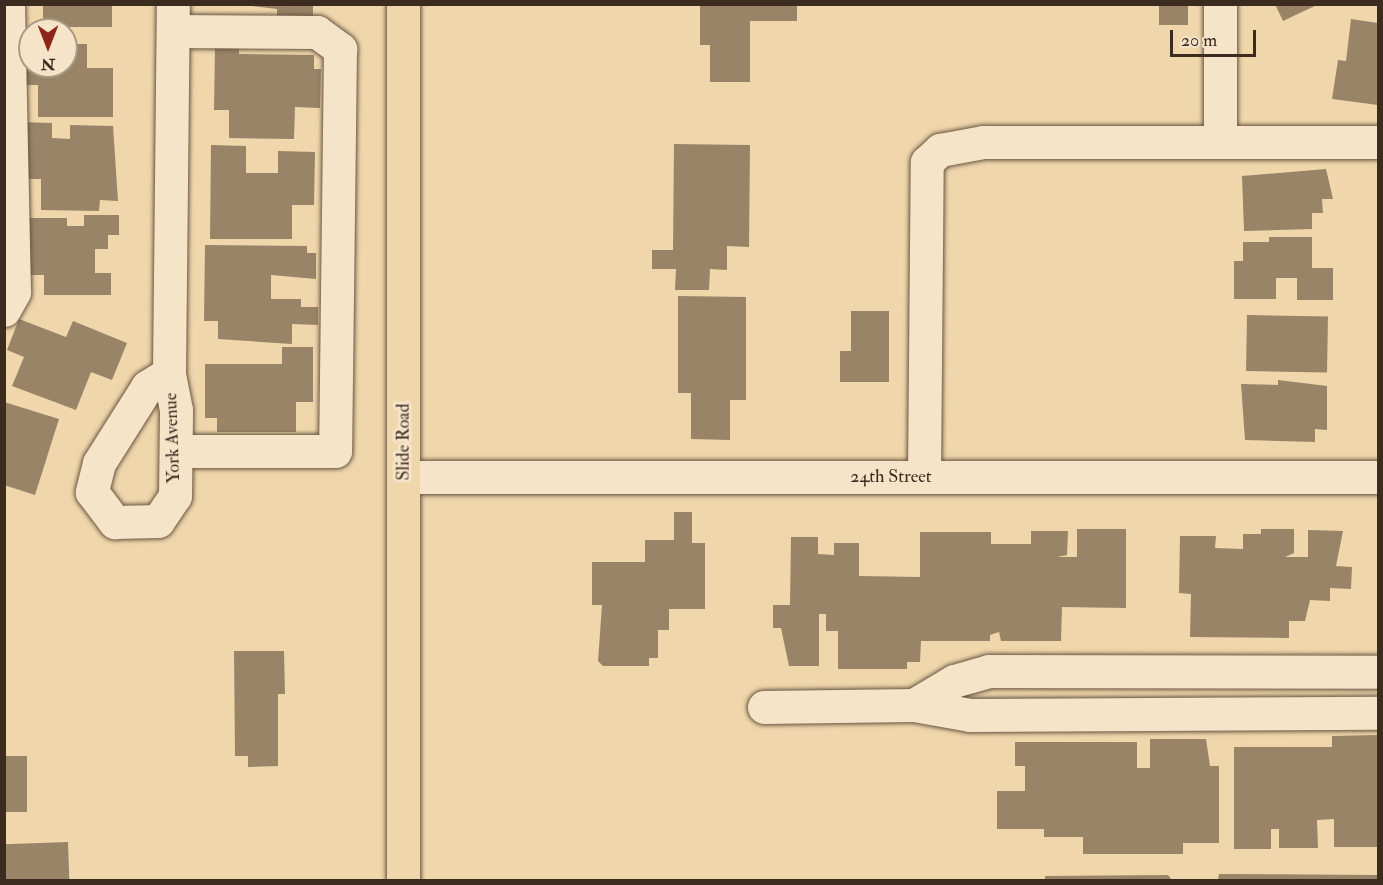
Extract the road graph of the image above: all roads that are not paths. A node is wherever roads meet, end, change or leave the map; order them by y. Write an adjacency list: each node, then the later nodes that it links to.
1 (8, 4): 7 (street)
2 (403, 4): 10 (main road, Slide Road)
3 (1220, 4): 5 (street)
4 (173, 18): 8 (street, York Avenue); 9 (street)
5 (1220, 142): 6 (street); 11 (street)
6 (1378, 142)
7 (4, 310)
8 (169, 373): 9 (street, York Avenue); 9 (street, York Avenue)
9 (176, 451)
10 (404, 477): 11 (street, 24th Street); 17 (main road, Slide Road)
11 (924, 477): 12 (street, 24th Street)
12 (1378, 477)
13 (1378, 672): 14 (street)
14 (914, 705): 15 (street); 16 (street)
15 (764, 707)
16 (1378, 713)
17 (403, 880)

